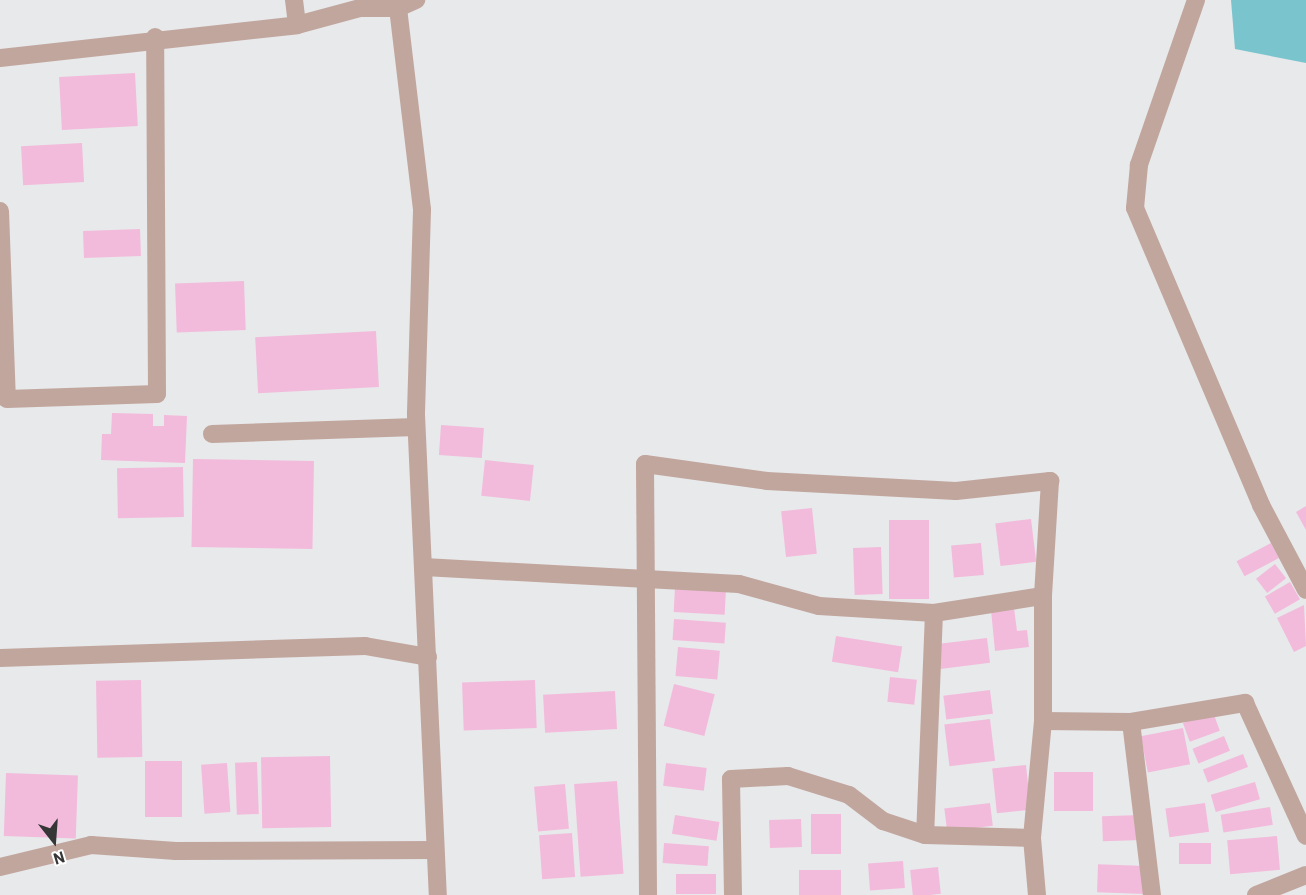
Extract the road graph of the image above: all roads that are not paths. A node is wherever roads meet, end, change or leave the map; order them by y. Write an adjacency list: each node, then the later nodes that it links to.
1 (294, 0): 5 (street)
2 (416, 0): 4 (street)
3 (1196, 0): 14 (street)
4 (398, 8): 5 (street); 10 (street)
5 (297, 25): 6 (street)
6 (155, 37): 7 (street); 9 (street)
7 (0, 58)
8 (0, 211): 9 (street)
9 (3, 399)
10 (416, 427): 11 (street); 12 (street)
11 (212, 434)
12 (424, 567): 13 (street); 17 (street)
13 (645, 579): 15 (street); 16 (street); 28 (street)
14 (1306, 590)
15 (1043, 596): 16 (street); 19 (street)
16 (934, 613): 21 (street)
17 (428, 657): 18 (street); 24 (street)
18 (0, 658)
19 (1043, 721): 20 (street); 23 (street)
20 (1131, 722): 22 (street); 31 (street)
21 (925, 835): 23 (street); 29 (street)
22 (1306, 836)
23 (1032, 838): 30 (street)
24 (435, 850): 25 (street); 27 (street)
25 (0, 867)
26 (1306, 875): 32 (street)
27 (438, 895)
28 (648, 895)
29 (733, 895)
30 (1036, 895)
31 (1152, 895)
32 (1256, 895)

